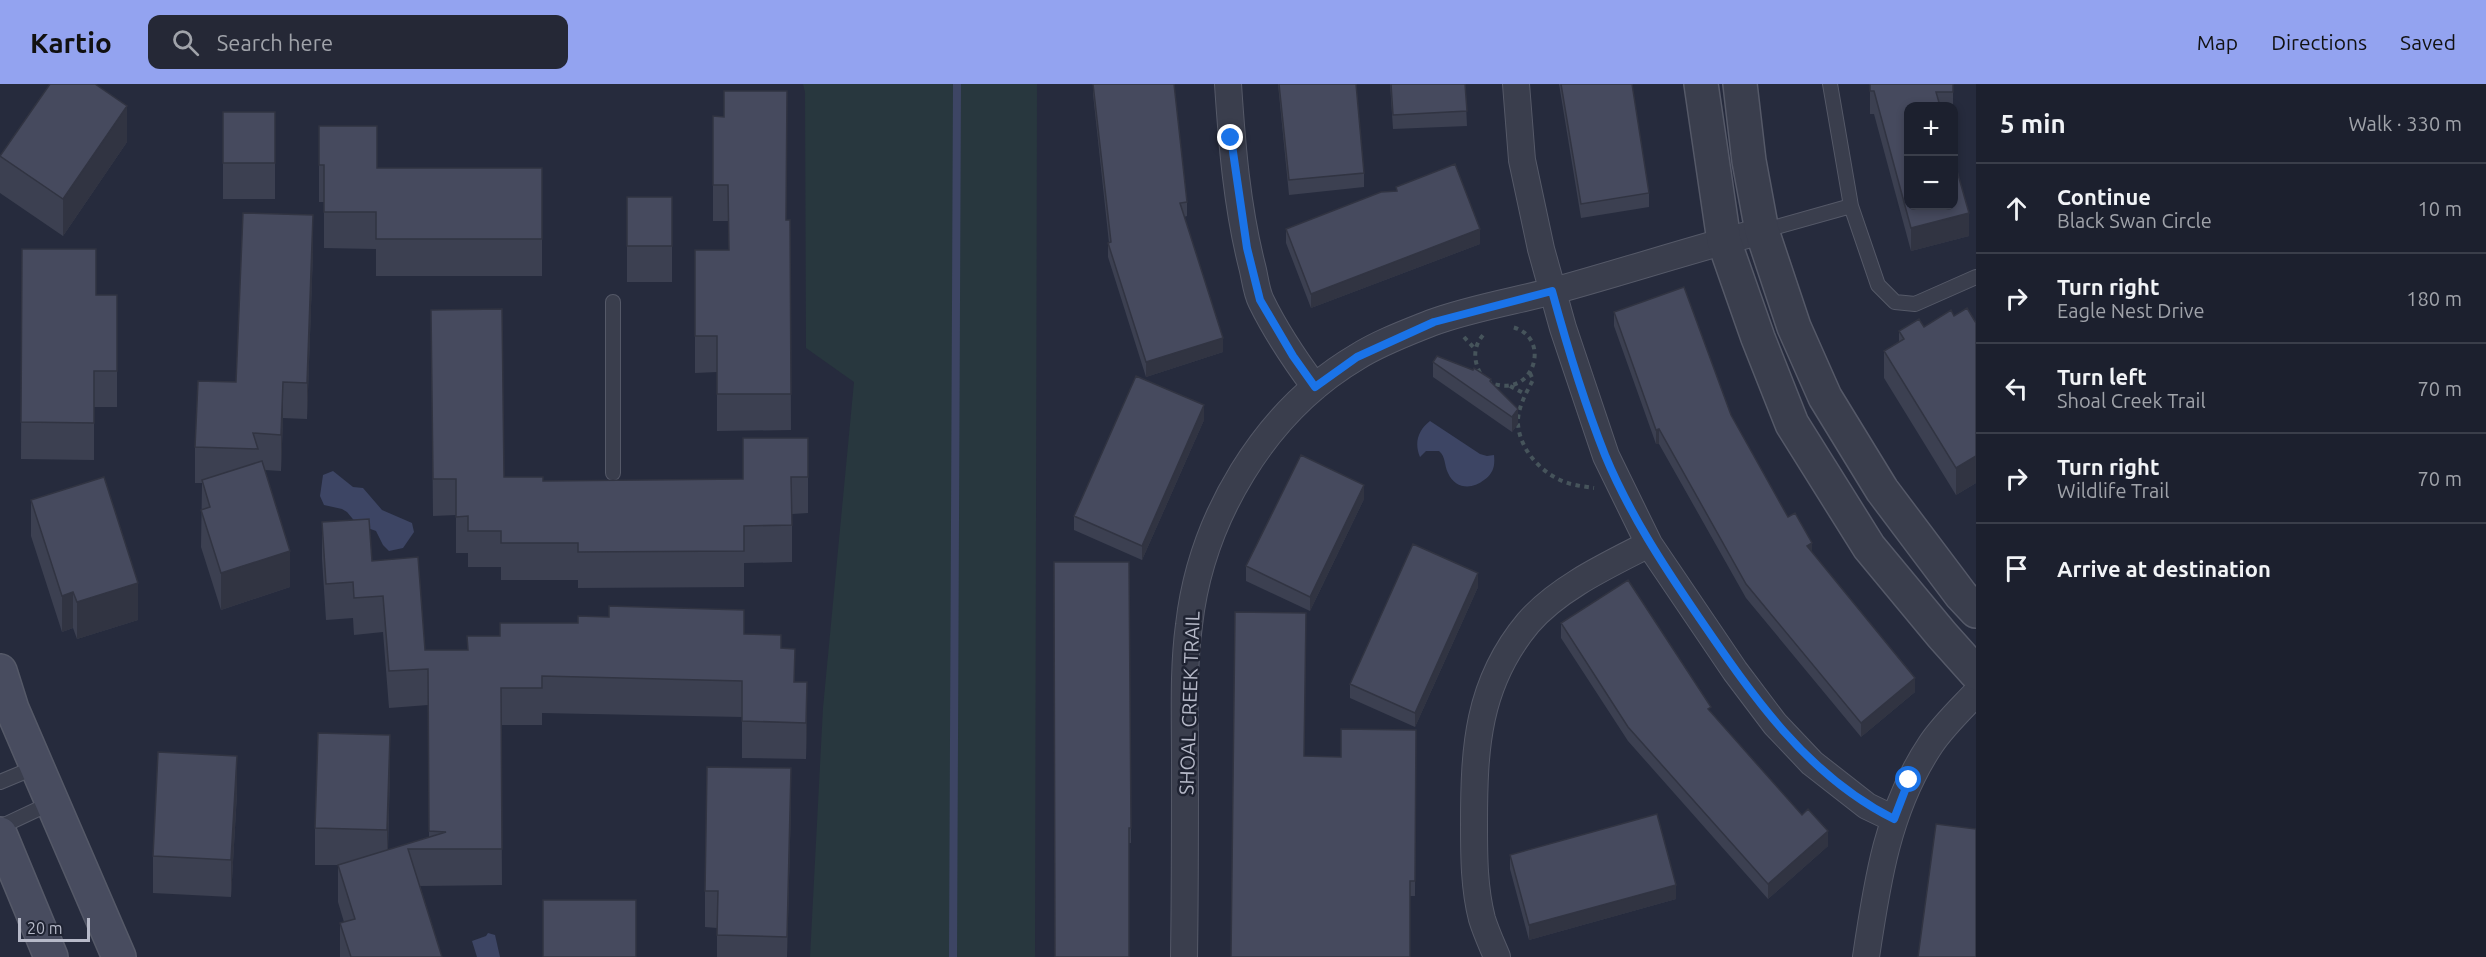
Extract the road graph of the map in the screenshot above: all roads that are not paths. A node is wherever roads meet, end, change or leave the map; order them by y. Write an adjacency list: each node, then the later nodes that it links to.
1 (1228, 84): 12 (street)
2 (1516, 84): 10 (street)
3 (1701, 84): 8 (street)
4 (1740, 84): 7 (street)
5 (1830, 84): 6 (lane)
6 (1851, 206): 7 (lane); 9 (lane)
7 (1762, 231): 8 (street, SHOAL CREEK TRAIL); 15 (street)
8 (1724, 241): 10 (street, SHOAL CREEK TRAIL); 17 (street)
9 (1976, 277)
10 (1552, 291): 12 (street, SHOAL CREEK TRAIL); 14 (street)
11 (613, 302): 13 (lane)
12 (1315, 387): 27 (street, SHOAL CREEK TRAIL)
13 (613, 473)
14 (1649, 544): 22 (street); 28 (street)
15 (1976, 611)
16 (0, 671): 19 (main road)
17 (1976, 673)
18 (1976, 693): 22 (street)
19 (36, 767): 20 (lane); 21 (main road)
20 (0, 782)
21 (51, 803): 23 (lane); 26 (main road)
22 (1894, 819): 29 (street)
23 (0, 826)
24 (0, 834): 25 (main road)
25 (51, 957)
26 (119, 957)
27 (1184, 957)
28 (1497, 957)
29 (1866, 957)

